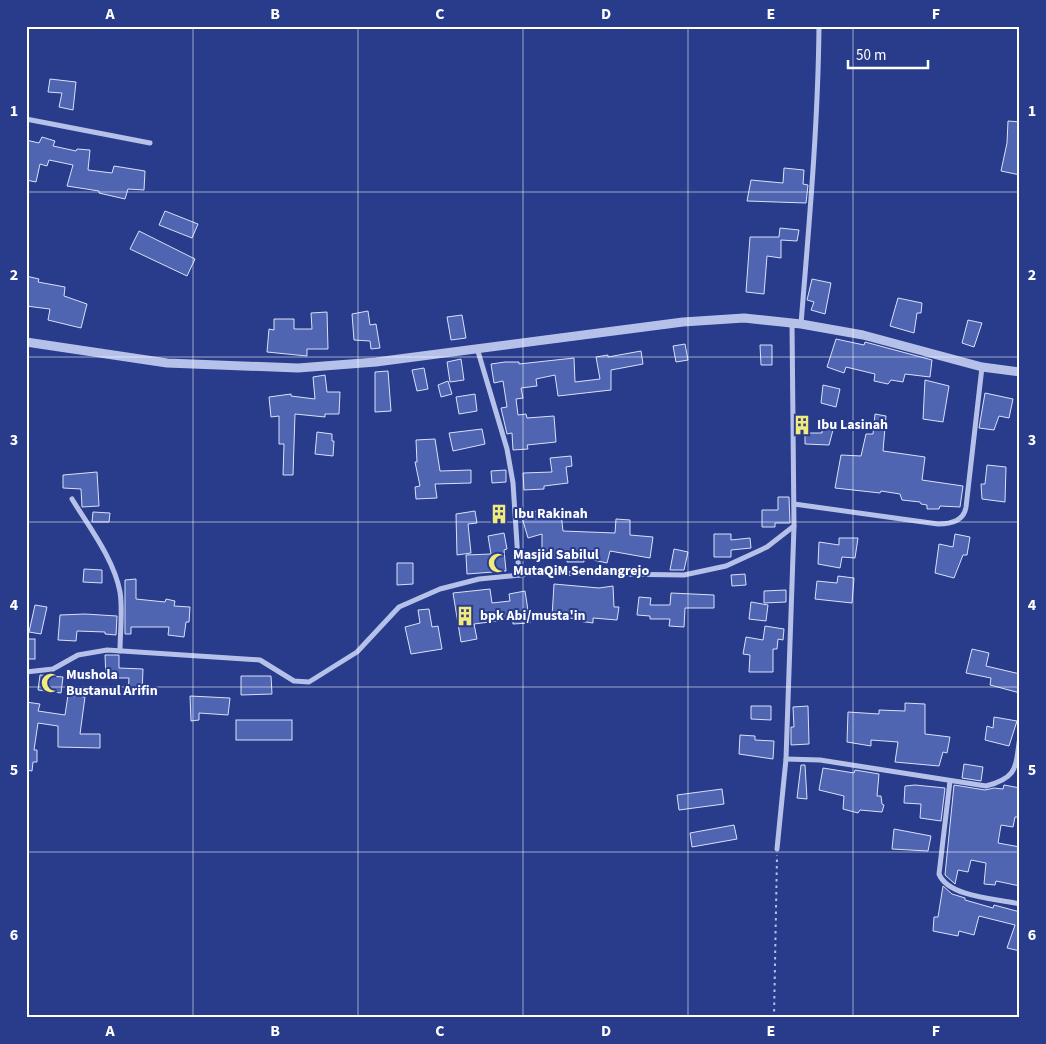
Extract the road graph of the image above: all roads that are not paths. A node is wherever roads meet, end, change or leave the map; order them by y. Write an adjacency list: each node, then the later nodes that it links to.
1 (819, 26): 4 (street)
2 (26, 120): 3 (street)
3 (150, 143)
4 (796, 324): 6 (street); 7 (street); 10 (street)
5 (26, 342): 6 (street)
6 (477, 348): 12 (street)
7 (982, 367): 8 (street); 10 (street)
8 (1020, 372)
9 (72, 498): 13 (street)
10 (794, 504): 11 (street)
11 (794, 526): 12 (street); 16 (street)
12 (519, 575): 13 (street)
13 (120, 651): 14 (street)
14 (26, 672)
15 (1020, 737): 17 (street)
16 (786, 759): 17 (street); 18 (street)
17 (950, 782): 19 (street)
18 (777, 849)
19 (1020, 904)

